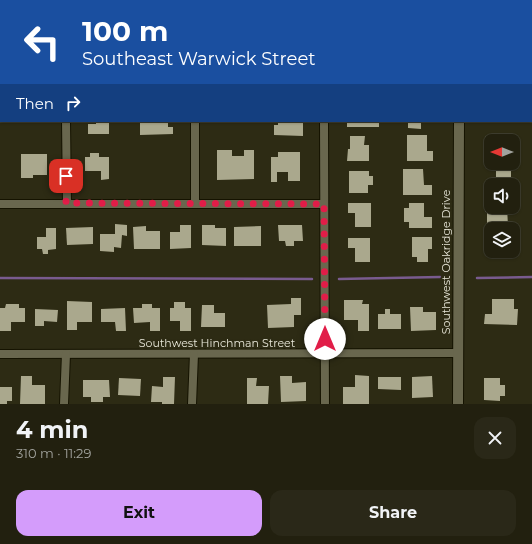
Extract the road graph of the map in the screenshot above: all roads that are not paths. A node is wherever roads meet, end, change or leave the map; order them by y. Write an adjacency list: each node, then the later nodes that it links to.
1 (66, 122): 5 (street)
2 (195, 122): 7 (street)
3 (324, 122): 8 (street)
4 (459, 122): 9 (street, Southwest Oakridge Drive)
5 (66, 203): 6 (street); 7 (street)
6 (0, 204)
7 (195, 204): 8 (street)
8 (324, 204): 13 (street)
9 (458, 353): 13 (street, Southwest Hinchman Street); 17 (street, Southwest Oakridge Drive)
10 (0, 354): 11 (street, Southwest Hinchman Street)
11 (66, 354): 12 (street, Southwest Hinchman Street); 14 (street)
12 (194, 354): 13 (street, Southwest Hinchman Street); 15 (street)
13 (325, 354): 16 (street)
14 (64, 404)
15 (192, 404)
16 (325, 404)
17 (458, 404)

